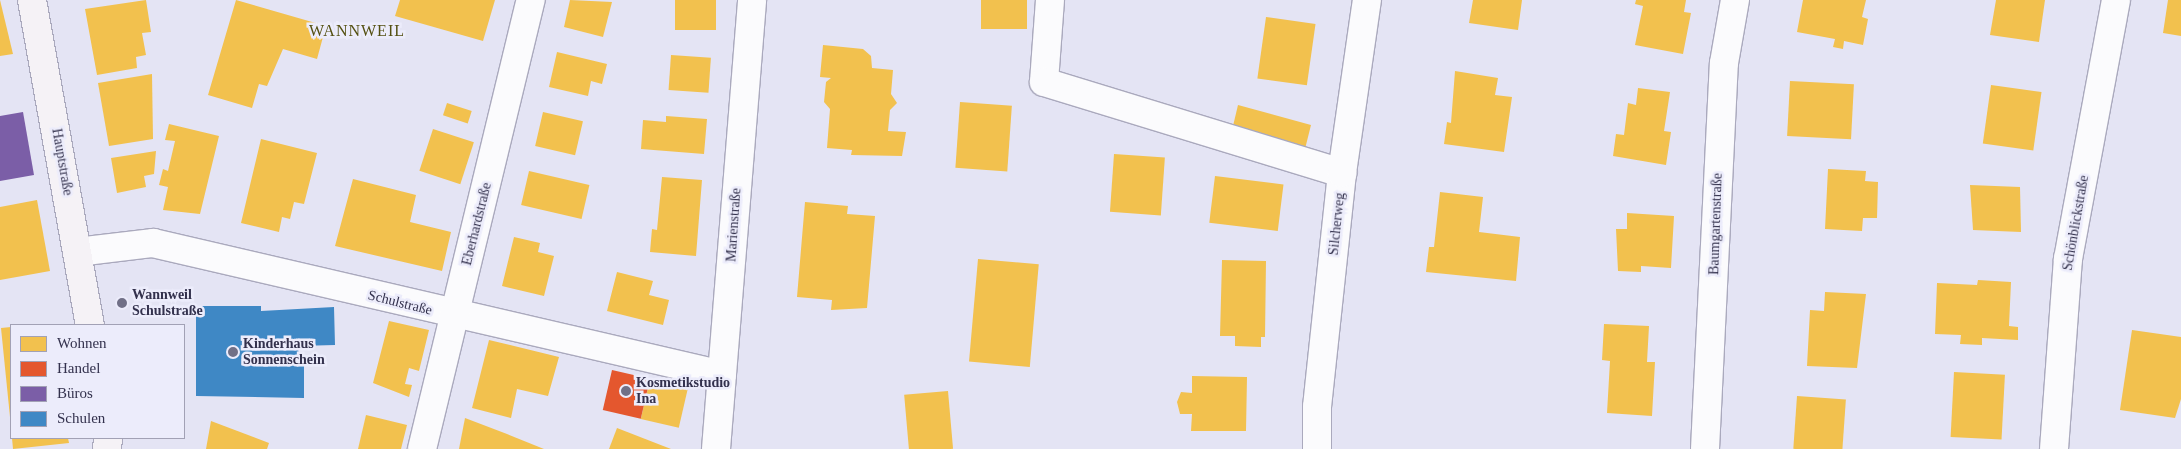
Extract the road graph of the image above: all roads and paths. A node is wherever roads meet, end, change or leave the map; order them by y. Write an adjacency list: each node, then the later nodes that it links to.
1 (32, 0): 9 (main road, Hauptstraße)
2 (531, 0): 10 (street, Eberhardstraße)
3 (752, 0): 12 (street, Marienstraße)
4 (1050, 0): 8 (street)
5 (1367, 0): 8 (street, Silcherweg)
6 (1735, 0): 16 (street, Baumgartenstraße)
7 (2116, 0): 17 (street, Schönblickstraße)
8 (1342, 173): 15 (street, Silcherweg)
9 (78, 252): 10 (street, Schulstraße); 11 (main road, Hauptstraße)
10 (454, 316): 12 (street, Schulstraße); 13 (street, Eberhardstraße)
11 (90, 324)
12 (722, 375): 14 (street, Marienstraße)
13 (422, 449)
14 (716, 449)
15 (1317, 449)
16 (1705, 449)
17 (2054, 449)

